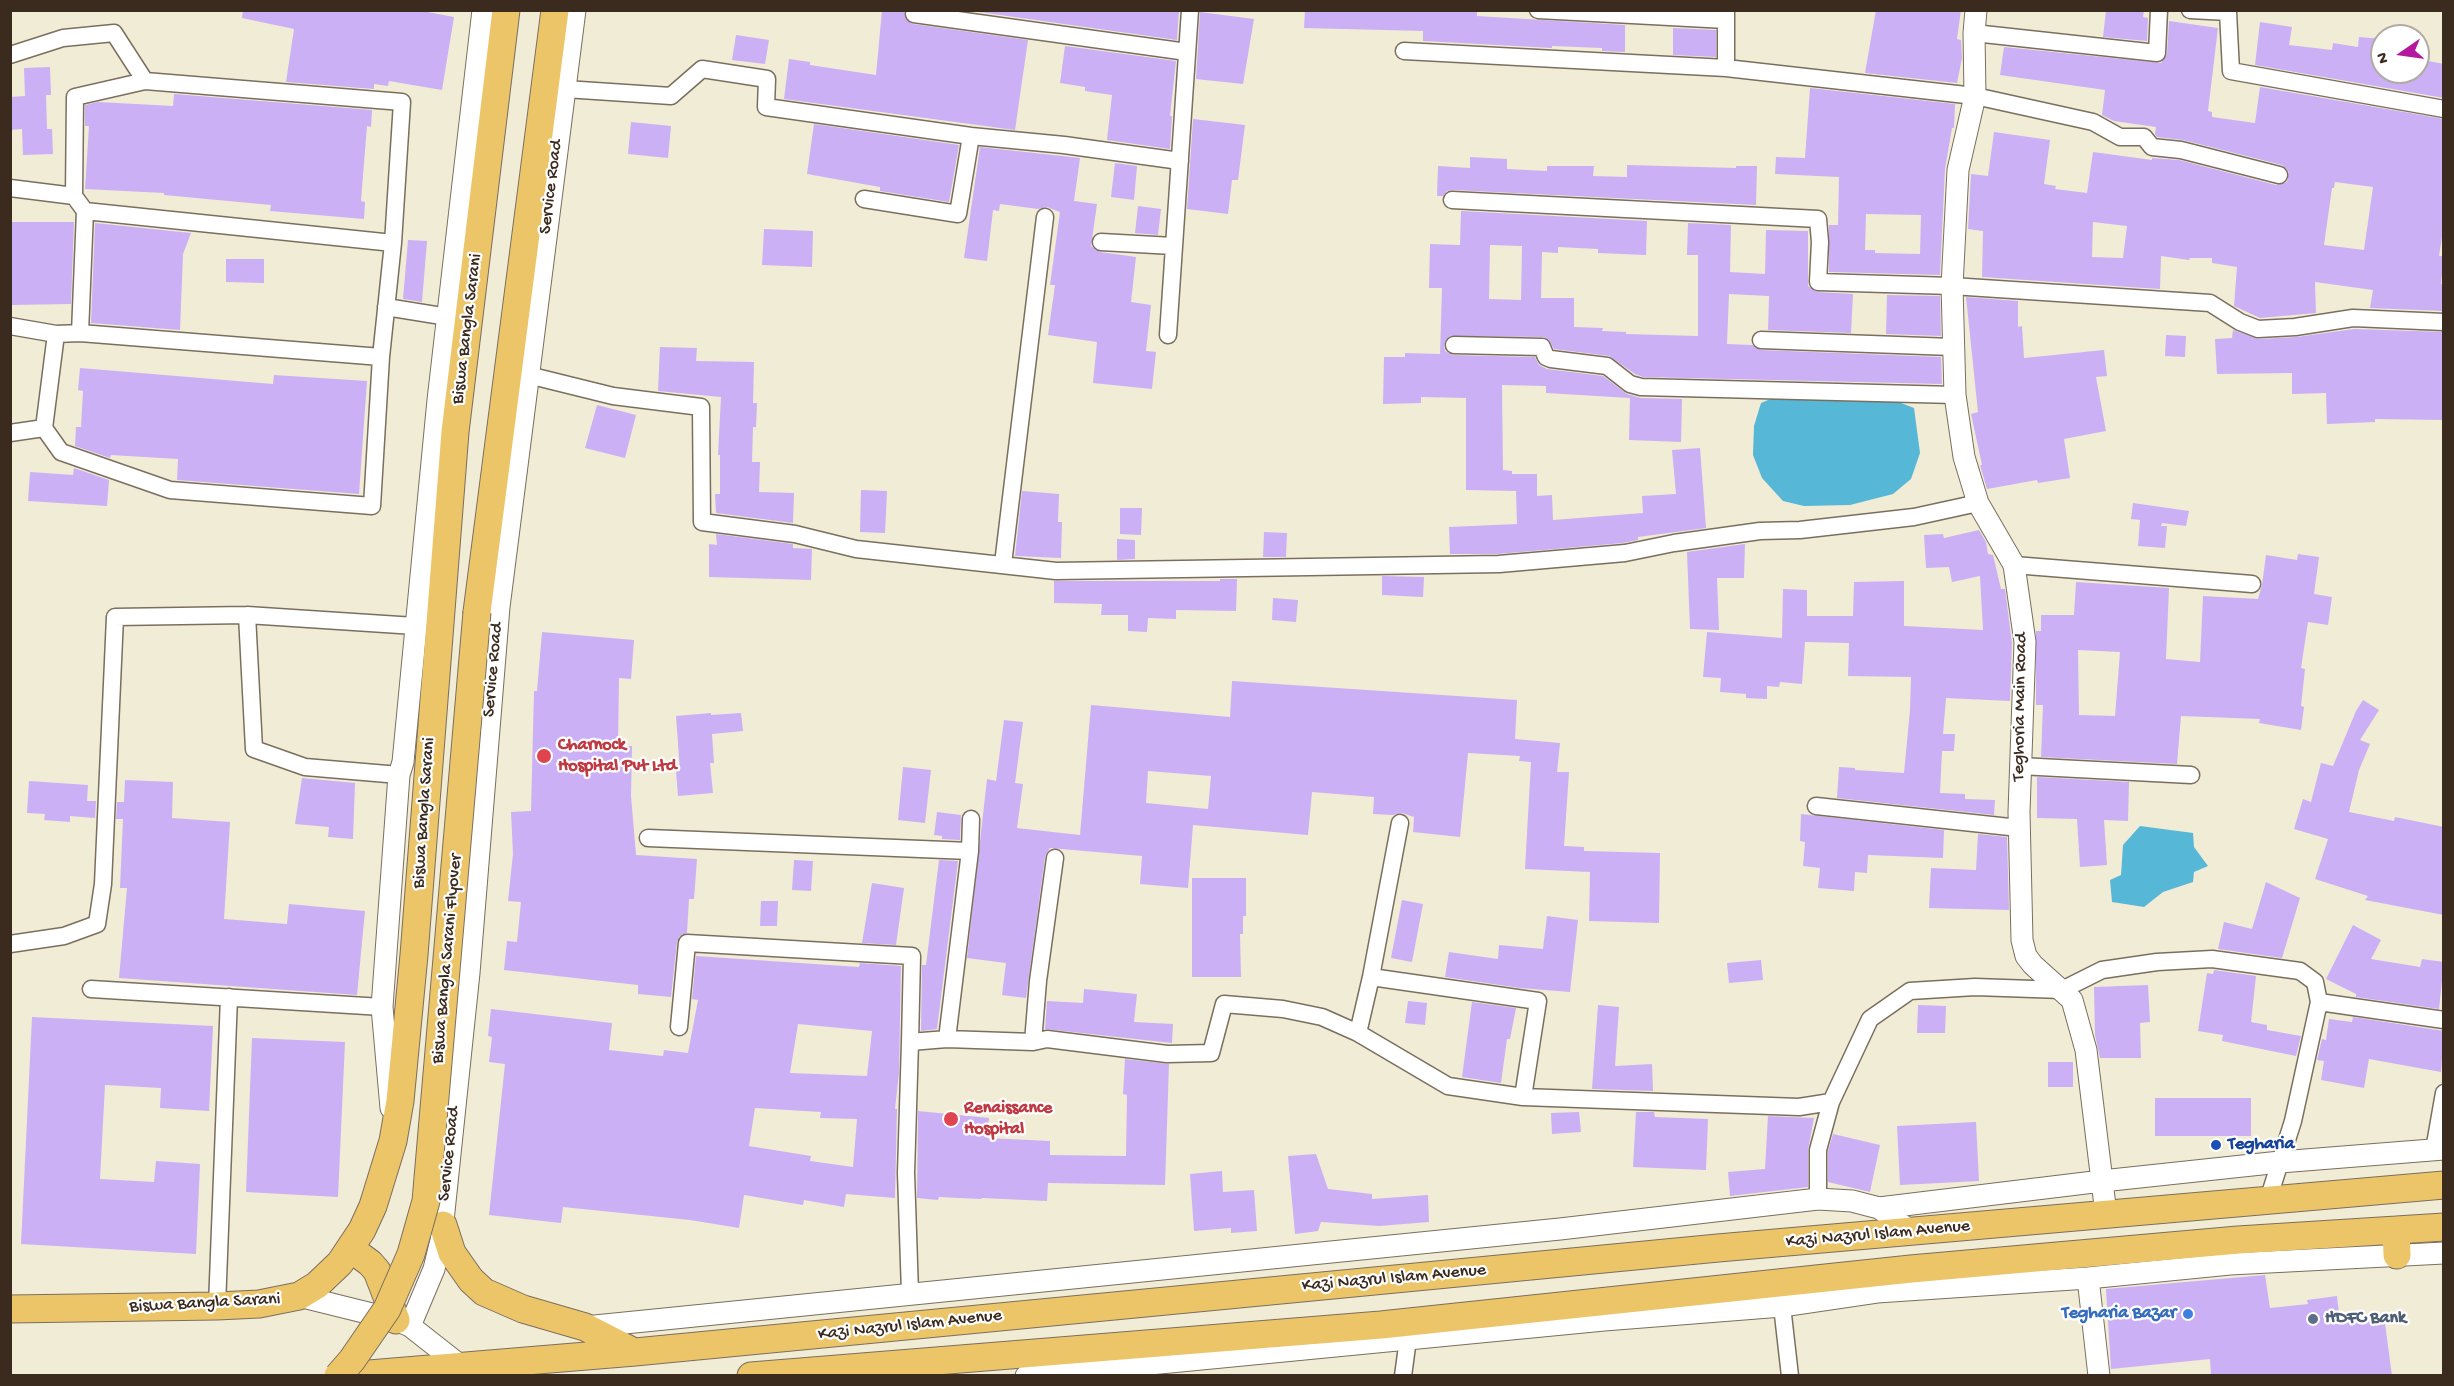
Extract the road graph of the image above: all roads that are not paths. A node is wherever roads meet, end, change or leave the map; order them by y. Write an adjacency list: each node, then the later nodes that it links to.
1 (483, 10): 36 (street)
2 (506, 10): 83 (main road, Biswa Bangla Sarani)
3 (555, 10): 51 (main road)
4 (574, 10): 19 (street, Service Road)
5 (1190, 10): 15 (street)
6 (1538, 10): 12 (street)
7 (1976, 10): 13 (street, Teghoria Main Road)
8 (2159, 10): 13 (street)
9 (2190, 10): 10 (street)
10 (2228, 11): 21 (street)
11 (915, 14): 15 (street)
12 (1726, 15): 17 (street)
13 (1974, 33): 20 (street, Teghoria Main Road)
14 (1404, 51): 17 (street)
15 (1187, 52): 23 (street)
16 (10, 55): 18 (street)
17 (1726, 68): 20 (street)
18 (145, 81): 26 (street); 32 (street)
19 (565, 89): 22 (street); 46 (street, Service Road)
20 (1975, 96): 24 (street); 34 (street, Teghoria Main Road)
21 (2444, 109)
22 (971, 136): 23 (street); 27 (street)
23 (1180, 161): 33 (street)
24 (2279, 175)
25 (10, 188): 26 (street)
26 (74, 196): 29 (street)
27 (864, 199)
28 (1452, 200): 34 (street)
29 (85, 211): 32 (street); 39 (street)
30 (1045, 217): 52 (street)
31 (1101, 242): 33 (street)
32 (393, 243): 35 (street)
33 (1173, 246): 41 (street)
34 (1952, 286): 37 (street); 44 (street, Teghoria Main Road)
35 (386, 307): 36 (street); 45 (street)
36 (448, 317): 56 (street)
37 (2444, 322)
38 (10, 326): 40 (street)
39 (80, 333): 40 (street); 45 (street)
40 (56, 334): 48 (street)
41 (1168, 335)
42 (1761, 340): 44 (street)
43 (1454, 345): 47 (street)
44 (1952, 347): 47 (street, Teghoria Main Road)
45 (381, 357): 48 (street)
46 (528, 375): 51 (street, Service Road); 52 (street)
47 (1955, 394): 50 (street, Teghoria Main Road)
48 (44, 428): 49 (street)
49 (10, 433)
50 (1978, 503): 52 (street); 53 (street, Teghoria Main Road)
51 (499, 521): 92 (street, Service Road); 110 (main road, Biswa Bangla Sarani Flyover, bridge)
52 (1003, 564)
53 (2014, 565): 54 (street); 57 (street, Teghoria Main Road)
54 (2252, 584)
55 (247, 615): 56 (street); 58 (street); 67 (street)
56 (415, 626): 58 (street)
57 (2020, 766): 59 (street); 63 (street, Teghoria Main Road)
58 (399, 775): 73 (street)
59 (2191, 775)
60 (1815, 806): 63 (street)
61 (971, 819): 65 (street)
62 (1400, 824): 68 (street)
63 (2019, 828): 70 (street, Teghoria Main Road)
64 (648, 838): 65 (street)
65 (970, 851): 77 (street)
66 (1055, 858): 79 (street)
67 (10, 944)
68 (1371, 976): 76 (street); 81 (street)
69 (91, 989): 71 (street)
70 (2062, 990): 72 (street); 82 (street); 86 (street, Teghoria Main Road)
71 (229, 997): 73 (street); 101 (street)
72 (2319, 1002): 74 (street); 85 (street)
73 (382, 1007): 83 (street)
74 (2444, 1020)
75 (679, 1027): 78 (street)
76 (1358, 1033): 79 (street); 81 (street)
77 (947, 1039): 78 (street); 79 (street)
78 (910, 1042): 99 (street)
79 (1033, 1042)
80 (2444, 1094): 84 (street)
81 (1523, 1097): 82 (street)
82 (1831, 1102): 88 (street)
83 (393, 1141): 96 (main road, Biswa Bangla Sarani)
84 (2439, 1150): 85 (street)
85 (2280, 1161): 86 (street); 89 (street)
86 (2102, 1180): 90 (street); 91 (street, Teghoria Main Road)
87 (2444, 1185): 89 (main road, Kazi Nazrul Islam Avenue)
88 (1818, 1199): 90 (street); 99 (street)
89 (2268, 1200): 91 (main road, Kazi Nazrul Islam Avenue)
90 (1879, 1208): 94 (street)
91 (2106, 1214): 94 (main road, Kazi Nazrul Islam Avenue)
92 (443, 1225): 104 (street, Service Road); 105 (main road)
93 (2444, 1227): 95 (main road, Kazi Nazrul Islam Avenue)
94 (1912, 1232): 107 (main road, Kazi Nazrul Islam Avenue)
95 (2397, 1242): 97 (street); 98 (street); 112 (main road, Kazi Nazrul Islam Avenue)
96 (351, 1249): 100 (main road, Biswa Bangla Sarani); 104 (main road)
97 (2444, 1252)
98 (2088, 1278): 102 (street); 116 (street)
99 (910, 1293): 105 (street)
100 (299, 1296): 101 (main road, Biswa Bangla Sarani); 104 (street)
101 (217, 1306): 103 (main road, Biswa Bangla Sarani)
102 (1782, 1306): 106 (street); 115 (street)
103 (10, 1310)
104 (403, 1323): 109 (street)
105 (585, 1327): 107 (main road)
106 (1408, 1339): 108 (street); 114 (street)
107 (635, 1352): 109 (main road, Kazi Nazrul Islam Avenue)
108 (1141, 1370): 113 (street)
109 (464, 1371): 111 (main road, Kazi Nazrul Islam Avenue)
110 (338, 1376)
111 (345, 1376)
112 (751, 1376)
113 (1026, 1376)
114 (1404, 1376)
115 (1790, 1376)
116 (2099, 1376)

